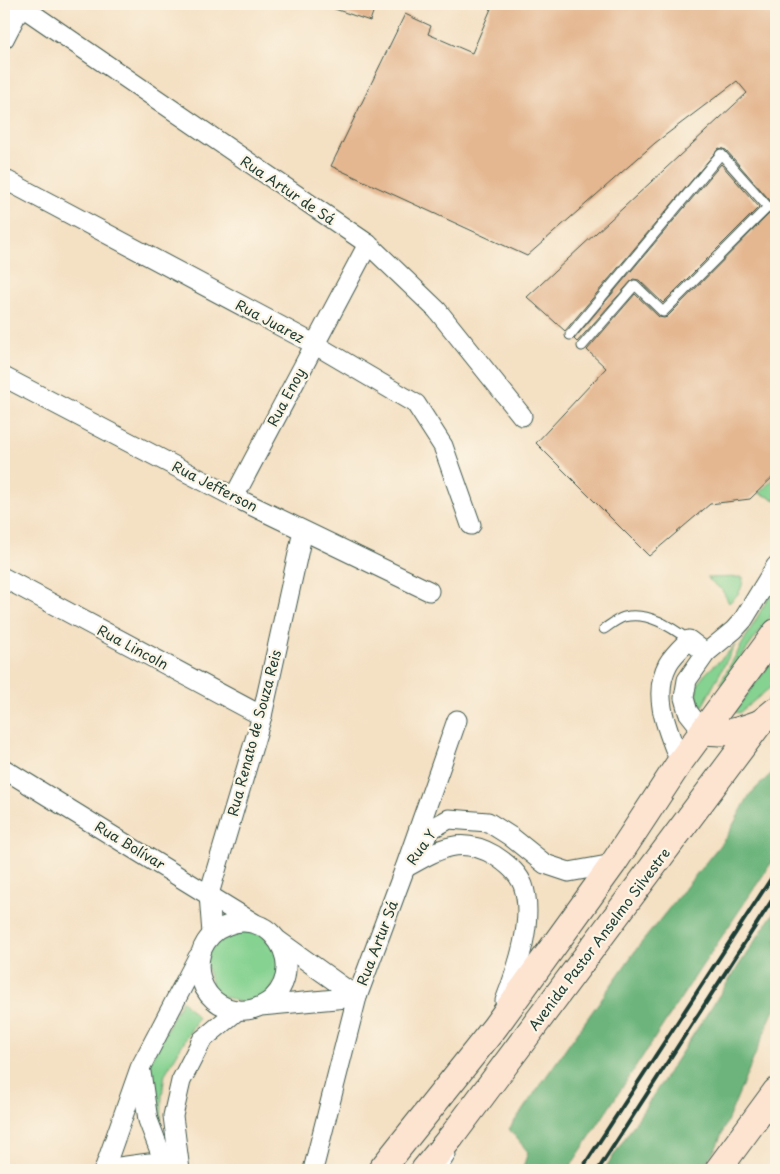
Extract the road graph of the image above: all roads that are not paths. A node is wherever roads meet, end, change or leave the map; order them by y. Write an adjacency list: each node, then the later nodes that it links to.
1 (15, 9): 2 (street); 4 (street, Rua Artur de Sá)
2 (4, 39)
3 (4, 179): 6 (street, Rua Juarez)
4 (368, 244): 6 (street, Rua Enoy); 9 (street, Rua Artur de Sá)
5 (570, 336): 7 (lane)
6 (314, 344): 10 (street, Rua Enoy); 11 (street, Rua Juarez)
7 (582, 346)
8 (4, 376): 10 (street, Rua Jefferson)
9 (522, 416)
10 (234, 496): 12 (street, Rua Jefferson)
11 (471, 525)
12 (303, 531): 15 (street, Rua Jefferson); 20 (street, Rua Renato de Souza Reis)
13 (776, 566): 19 (street)
14 (4, 578): 20 (street, Rua Lincoln)
15 (429, 591)
16 (604, 629): 18 (lane)
17 (776, 632): 23 (main road)
18 (689, 640): 19 (street); 24 (street)
19 (706, 653): 23 (street)
20 (262, 716): 28 (street, Rua Renato de Souza Reis)
21 (768, 716): 23 (main road); 39 (main road, Avenida Pastor Anselmo Silvestre)
22 (457, 720): 27 (street, Rua Artur Sá)
23 (703, 731): 24 (main road)
24 (680, 762): 26 (main road)
25 (4, 769): 28 (street, Rua Bolívar)
26 (613, 864): 27 (street, Rua Y); 36 (main road)
27 (405, 868): 33 (street, Rua Artur Sá); 36 (street, Rua Y)
28 (209, 894): 29 (street, Rua Bolívar); 30 (street, Rua Renato de Souza Reis)
29 (255, 923): 30 (street); 31 (street)
30 (212, 934): 32 (street)
31 (279, 941): 33 (street); 34 (street)
32 (200, 955): 35 (street); 37 (street)
33 (357, 997): 34 (street); 42 (street, Rua Artur Sá)
34 (260, 1006): 35 (street)
35 (238, 1010): 41 (street)
36 (495, 1027): 43 (main road)
37 (140, 1068): 40 (street); 41 (street)
38 (776, 1091): 46 (main road)
39 (452, 1136): 44 (main road, Avenida Pastor Anselmo Silvestre); 45 (lane)
40 (104, 1169): 41 (street)
41 (175, 1169)
42 (313, 1170)
43 (381, 1170)
44 (424, 1170)
45 (442, 1170)
46 (718, 1170)

